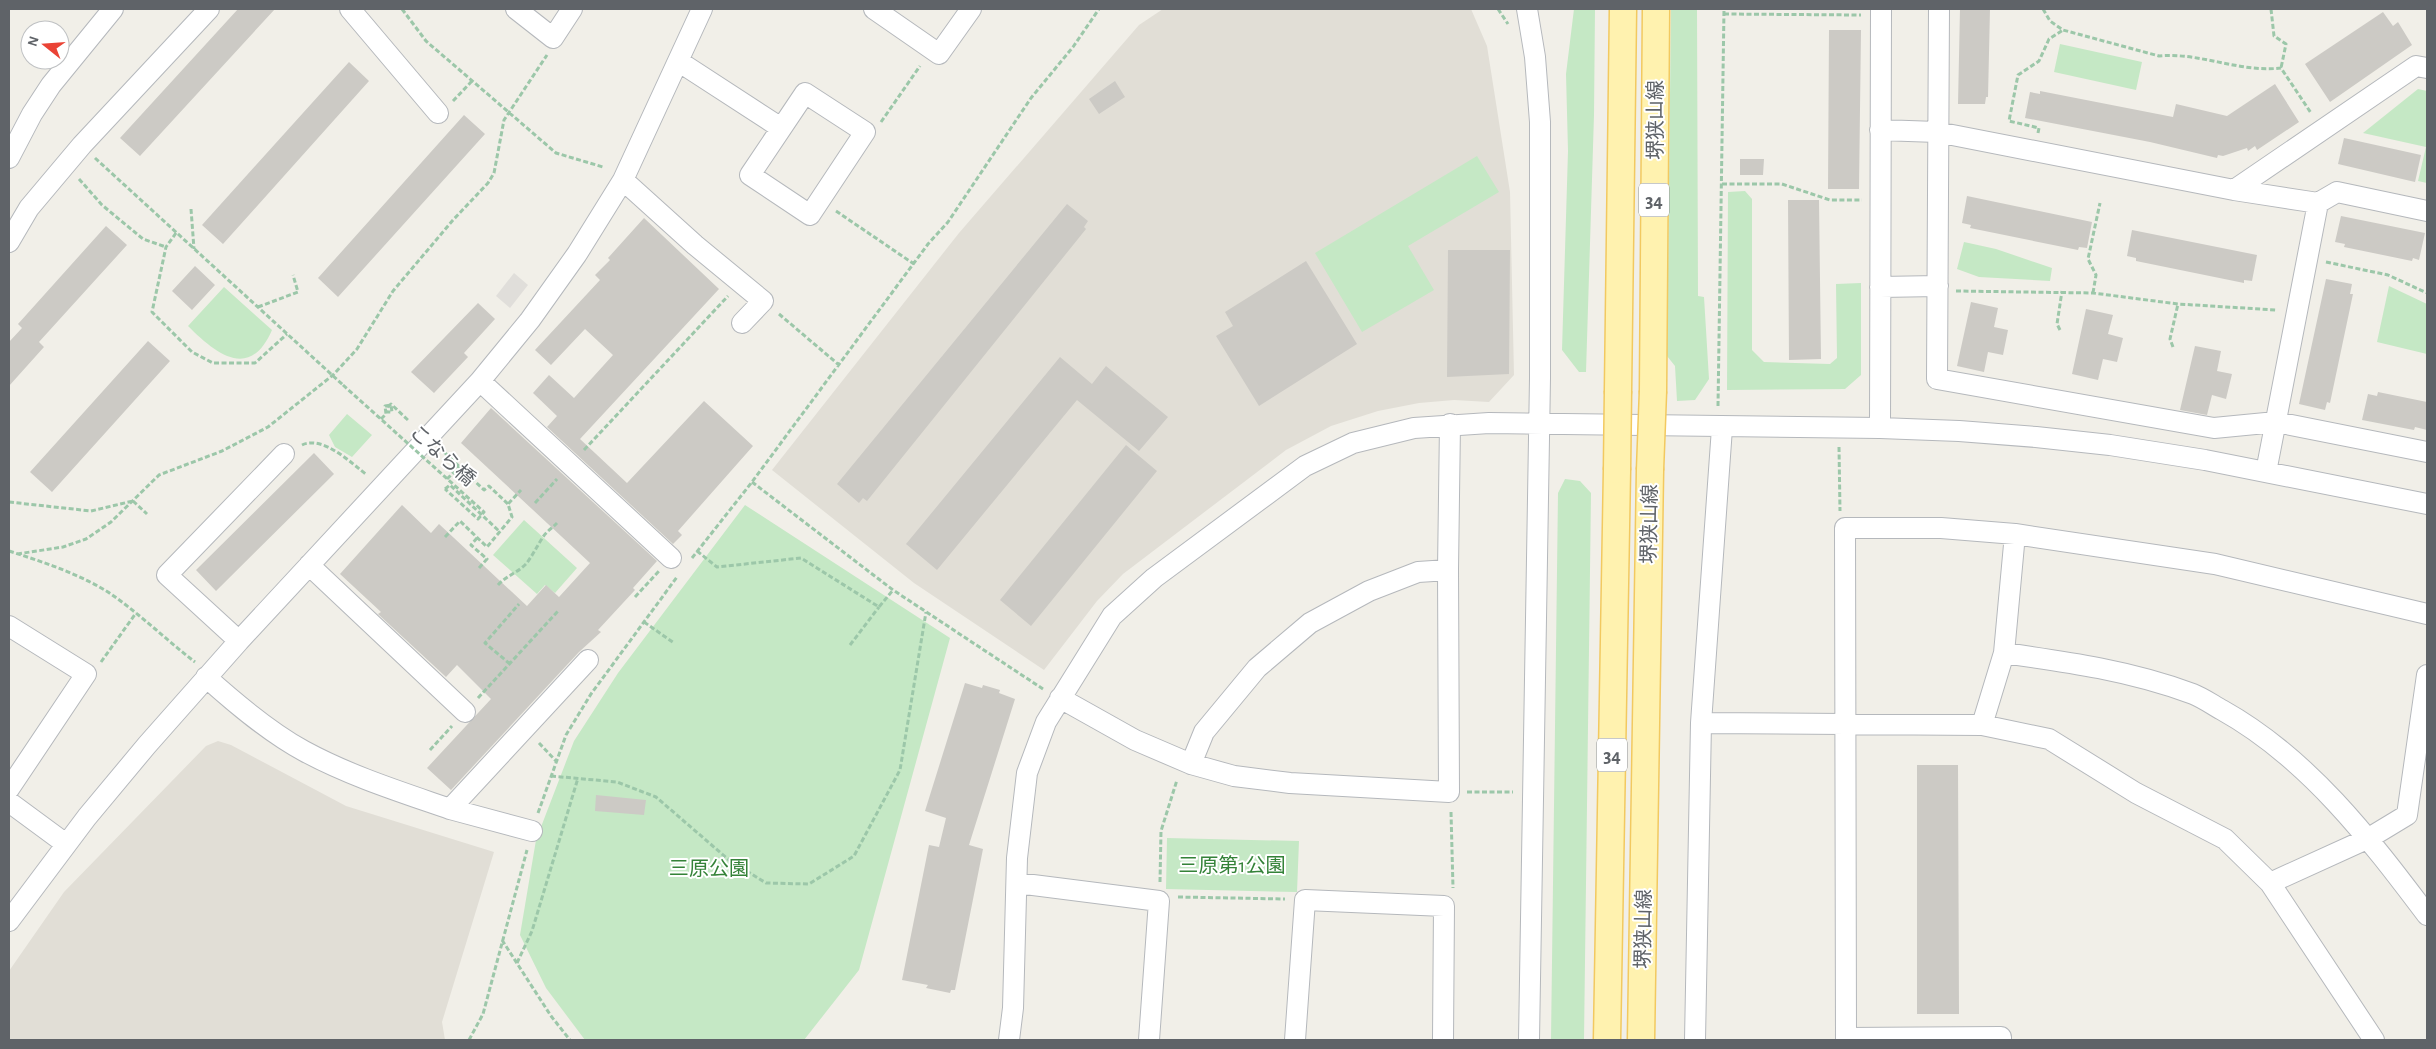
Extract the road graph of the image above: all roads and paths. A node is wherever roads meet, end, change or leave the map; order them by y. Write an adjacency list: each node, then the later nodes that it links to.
1 (113, 9): 38 (street)
2 (209, 9): 36 (street)
3 (350, 9): 29 (street)
4 (402, 9): 28 (path)
5 (516, 9): 23 (street)
6 (572, 9): 23 (street)
7 (702, 9): 25 (street)
8 (874, 9): 24 (street)
9 (971, 9): 24 (street)
10 (1099, 9): 55 (path)
11 (1498, 9): 21 (path)
12 (1526, 9): 79 (street)
13 (1623, 9): 167 (main road, 堺狭山線 / 34, bridge)
14 (1656, 9): 168 (main road, 堺狭山線 / 34, bridge)
15 (1724, 9): 20 (path)
16 (1939, 9): 35 (street)
17 (2044, 9): 22 (path)
18 (2271, 9): 26 (path)
19 (1881, 12): 20 (path); 33 (street)
20 (1724, 14): 42 (path)
21 (1511, 29)
22 (2063, 30): 26 (path); 37 (path)
23 (554, 38): 30 (path)
24 (932, 49): 31 (path)
25 (678, 61): 32 (street); 41 (street)
26 (2280, 68): 34 (path)
27 (2427, 68): 34 (street)
28 (472, 81): 29 (path); 30 (path)
29 (438, 113)
30 (508, 113): 40 (path); 72 (path)
31 (879, 124)
32 (781, 128): 44 (street); 44 (street)
33 (1880, 130): 35 (street); 45 (street)
34 (2322, 130): 43 (street)
35 (1938, 132): 37 (street); 59 (street)
36 (82, 145): 39 (street); 51 (path, こなら橋)
37 (2035, 151): 43 (street)
38 (9, 158)
39 (66, 164): 50 (street); 52 (path)
40 (603, 167)
41 (623, 180): 57 (street); 73 (street)
42 (1722, 184): 45 (path); 74 (path)
43 (2234, 190): 47 (street)
44 (820, 200): 55 (path)
45 (1880, 200): 58 (street)
46 (2100, 203): 61 (path)
47 (2318, 203): 49 (street); 54 (street)
48 (191, 209): 53 (path)
49 (2427, 211)
50 (11, 231)
51 (176, 233): 52 (path); 53 (path, こなら橋)
52 (166, 247): 69 (path)
53 (194, 249): 65 (path, こなら橋)
54 (2307, 258): 62 (path); 66 (street)
55 (914, 264): 71 (path)
56 (294, 275): 65 (path)
57 (741, 283): 63 (street); 85 (path)
58 (1880, 287): 59 (street); 80 (street)
59 (1938, 288): 60 (path); 77 (street)
60 (2062, 291): 61 (path); 68 (path)
61 (2093, 293): 64 (path)
62 (2427, 293)
63 (763, 301): 67 (street); 71 (path)
64 (2178, 304): 66 (path); 70 (path)
65 (258, 307): 69 (path, こなら橋)
66 (2297, 313): 77 (street)
67 (742, 323)
68 (2060, 330)
69 (287, 334): 72 (path, こなら橋)
70 (2173, 347)
71 (839, 365): 90 (path)
72 (333, 375): 75 (path, こなら橋, bridge); 92 (path)
73 (480, 381): 85 (street); 107 (street)
74 (1720, 418): 79 (street); 80 (street); 132 (street)
75 (381, 419): 76 (path, bridge); 89 (path, こなら橋, bridge)
76 (409, 421)
77 (2276, 422): 83 (street); 87 (street)
78 (1450, 424): 79 (street); 110 (street); 130 (street)
79 (1538, 424): 166 (street)
80 (1880, 428): 87 (street)
81 (1839, 446): 99 (path)
82 (444, 452): 86 (path)
83 (2427, 452)
84 (284, 454): 88 (path); 121 (street)
85 (570, 464): 94 (path); 108 (street)
86 (461, 468): 89 (path, bridge); 95 (path)
87 (2266, 472): 96 (street)
88 (367, 474)
89 (447, 479): 100 (path, こなら橋, bridge)
90 (752, 482): 105 (path); 112 (path)
91 (521, 490): 95 (path)
92 (134, 501): 93 (path); 97 (path); 106 (path)
93 (9, 502)
94 (535, 503)
95 (508, 504): 100 (path)
96 (2427, 504)
97 (146, 514)
98 (557, 523): 111 (path)
99 (1845, 528): 101 (street); 133 (street)
100 (500, 532): 103 (path)
101 (2015, 534): 118 (street); 124 (street)
102 (446, 537): 103 (path)
103 (477, 538): 109 (path)
104 (9, 551): 106 (path)
105 (698, 551): 108 (path); 114 (path)
106 (17, 554): 117 (path)
107 (309, 565): 121 (street); 131 (street)
108 (679, 566): 119 (path)
109 (479, 568)
110 (1448, 570): 138 (street); 142 (street)
111 (498, 585)
112 (893, 590): 114 (path); 116 (path)
113 (519, 604): 126 (path)
114 (879, 607): 123 (path)
115 (559, 610): 126 (path)
116 (926, 612): 130 (path); 140 (path)
117 (136, 613): 127 (path); 128 (path)
118 (2427, 614)
119 (644, 622): 122 (path); 137 (path)
120 (9, 626): 128 (street)
121 (239, 641): 127 (street)
122 (674, 644)
123 (850, 645)
124 (2004, 653): 134 (street); 147 (street)
125 (588, 660): 145 (street)
126 (510, 664): 131 (path)
127 (201, 670): 145 (street); 148 (street)
128 (86, 675): 141 (street)
129 (2427, 675): 147 (street)
130 (1060, 698): 138 (street); 149 (street)
131 (465, 712): 136 (path)
132 (1701, 723): 133 (street); 169 (street)
133 (1846, 725): 134 (street); 158 (street)
134 (1982, 725): 150 (street)
135 (541, 745): 137 (path)
136 (430, 750)
137 (556, 761): 139 (path)
138 (1186, 762): 142 (street); 152 (path)
139 (551, 776): 140 (path); 146 (path)
140 (578, 778): 157 (path)
141 (9, 789)
142 (1449, 792): 143 (path); 153 (path)
143 (1515, 792)
144 (9, 802): 148 (street)
145 (450, 809): 146 (street)
146 (532, 831): 156 (path)
147 (2369, 838): 150 (street); 154 (street)
148 (66, 844): 155 (street)
149 (1017, 883): 152 (street); 162 (street)
150 (2270, 883): 170 (street)
151 (1305, 900): 152 (path); 153 (street); 164 (street)
152 (1159, 901): 163 (street)
153 (1444, 906): 165 (street)
154 (2427, 915)
155 (9, 921)
156 (502, 940): 157 (path); 160 (path)
157 (517, 963): 161 (path)
158 (1846, 1039): 159 (street)
159 (2006, 1039)
160 (470, 1040)
161 (570, 1040)
162 (1009, 1040)
163 (1149, 1040)
164 (1295, 1040)
165 (1443, 1040)
166 (1529, 1040)
167 (1607, 1040)
168 (1642, 1040)
169 (1695, 1040)
170 (2374, 1040)

